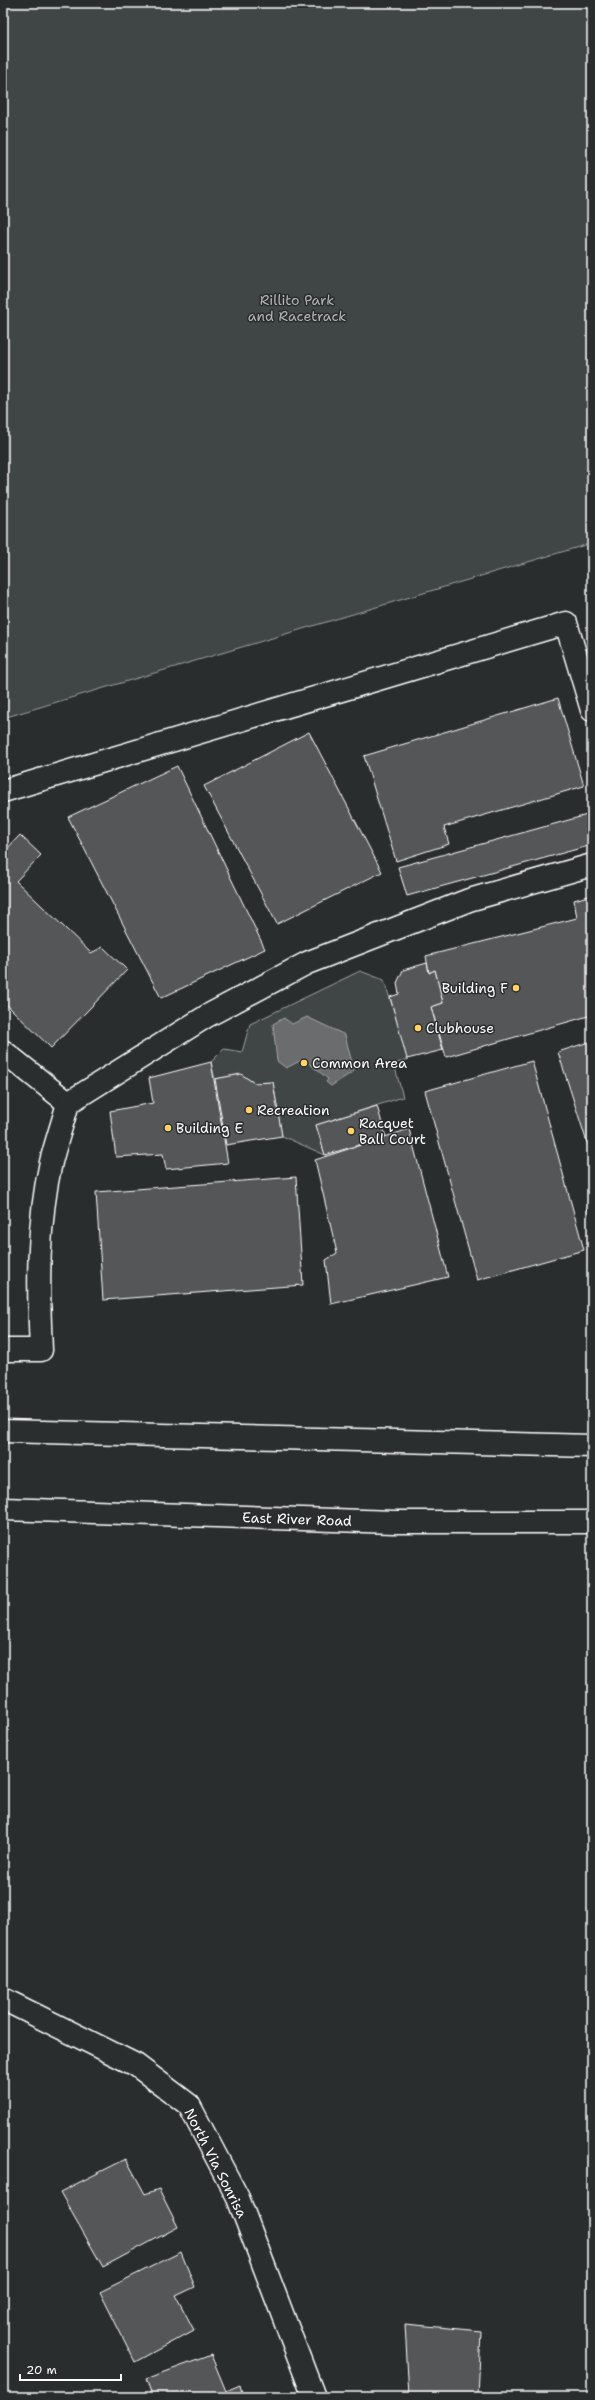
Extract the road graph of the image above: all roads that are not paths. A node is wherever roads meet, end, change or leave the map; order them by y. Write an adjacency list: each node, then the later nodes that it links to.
1 (592, 710): 2 (street)
2 (3, 792)
3 (592, 865): 5 (street)
4 (3, 1051): 5 (street)
5 (68, 1103): 6 (street)
6 (3, 1350)
7 (3, 1430): 8 (street)
8 (592, 1446)
9 (3, 1509): 10 (street, East River Road)
10 (592, 1522)
11 (3, 1999): 12 (street, North Via Sonrisa)
12 (314, 2397)

